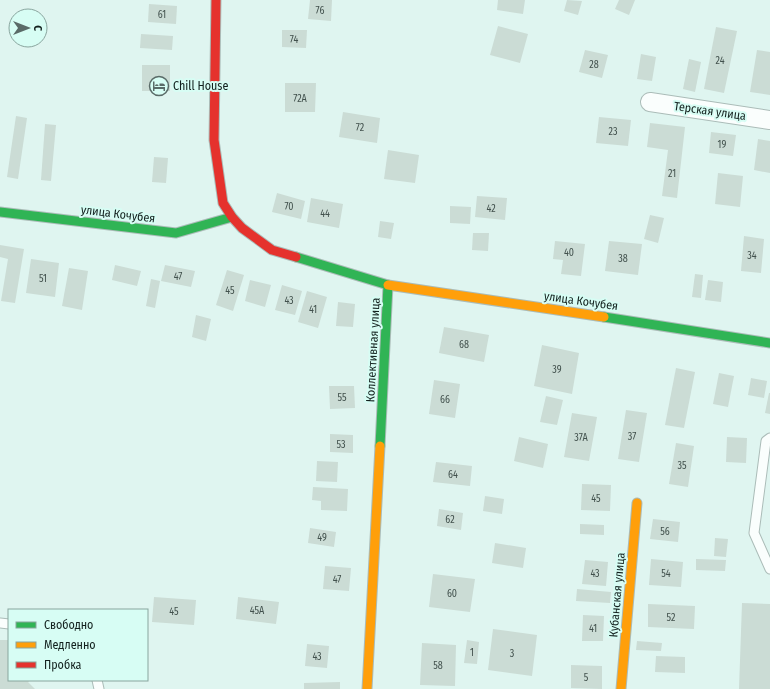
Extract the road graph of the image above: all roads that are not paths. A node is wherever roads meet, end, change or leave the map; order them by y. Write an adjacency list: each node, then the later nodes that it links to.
1 (216, 0): 5 (street, Коллективная улица)
2 (650, 102): 3 (street, Терская улица)
3 (770, 120)
4 (0, 212): 5 (street, улица Кочубея)
5 (232, 217): 6 (street, Коллективная улица)
6 (388, 285): 7 (street, улица Кочубея); 11 (street, Коллективная улица)
7 (770, 344)
8 (770, 438): 10 (lane)
9 (637, 503): 12 (street, Кубанская улица)
10 (770, 569)
11 (367, 689)
12 (621, 689)

